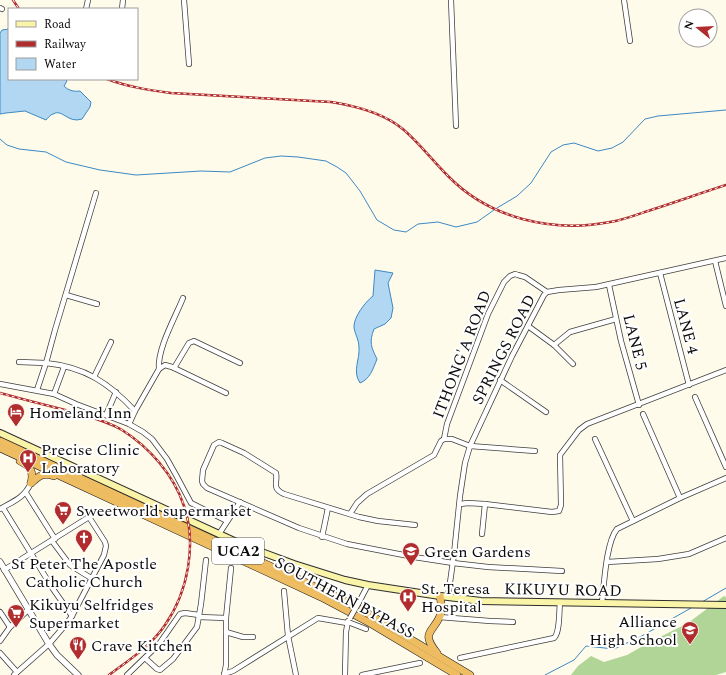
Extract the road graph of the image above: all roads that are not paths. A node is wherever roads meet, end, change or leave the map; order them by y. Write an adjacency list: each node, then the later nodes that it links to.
1 (184, 0): 5 (street)
2 (451, 0): 6 (street)
3 (624, 0): 4 (street)
4 (630, 41)
5 (189, 64)
6 (456, 126)
7 (96, 193): 13 (street)
8 (726, 258): 9 (street, SPRINGS ROAD)
9 (715, 261): 10 (street, SPRINGS ROAD); 16 (street)
10 (660, 273): 11 (street, SPRINGS ROAD); 32 (street, LANE 4)
11 (609, 284): 12 (street, SPRINGS ROAD); 17 (street, LANE 5)
12 (547, 292): 18 (street, SPRINGS ROAD); 45 (street, ITHONG'A ROAD)
13 (66, 295): 15 (street); 22 (street)
14 (183, 298): 27 (street)
15 (97, 304)
16 (726, 306)
17 (616, 319): 20 (street); 38 (street, LANE 5)
18 (528, 326): 20 (street); 30 (street, SPRINGS ROAD)
19 (111, 342): 29 (street)
20 (554, 345): 24 (street)
21 (19, 362): 22 (street)
22 (46, 363): 25 (street); 33 (street)
23 (240, 363): 26 (street)
24 (573, 364)
25 (64, 367): 29 (street); 36 (street)
26 (174, 368): 27 (street); 35 (street)
27 (158, 370): 39 (street)
28 (726, 370): 32 (street)
29 (94, 377): 34 (street)
30 (500, 380): 40 (street); 48 (street, SPRINGS ROAD)
31 (0, 384): 33 (street)
32 (689, 385): 38 (street)
33 (37, 390): 36 (street)
34 (116, 392): 39 (street); 42 (street)
35 (226, 393)
36 (54, 394): 42 (street)
37 (695, 397): 52 (street)
38 (639, 405): 60 (street)
39 (136, 411): 43 (street)
40 (546, 412)
41 (644, 414): 57 (street)
42 (106, 415): 43 (street)
43 (129, 424): 64 (street)
44 (0, 433): 67 (main road, KIKUYU ROAD)
45 (444, 439): 48 (street); 63 (street)
46 (595, 439): 65 (street)
47 (0, 441): 103 (highway, SOUTHERN BYPASS / UCA2)
48 (470, 446): 50 (street); 59 (street, SPRINGS ROAD)
49 (0, 448): 55 (highway, SOUTHERN BYPASS / UCA2)
50 (535, 451)
51 (0, 453): 54 (highway)
52 (726, 467)
53 (726, 478): 57 (street)
54 (31, 483): 55 (highway); 56 (street)
55 (87, 488): 114 (highway, SOUTHERN BYPASS / UCA2)
56 (26, 493): 62 (street); 71 (street)
57 (680, 498): 65 (street)
58 (240, 502): 61 (street); 64 (street); 69 (street)
59 (460, 504): 60 (street); 76 (street, SPRINGS ROAD)
60 (486, 504): 68 (street)
61 (328, 508): 63 (street); 69 (street)
62 (2, 509): 72 (street)
63 (350, 514): 66 (street)
64 (227, 521): 67 (street)
65 (633, 521): 75 (street)
66 (415, 525)
67 (219, 534): 81 (main road, KIKUYU ROAD)
68 (482, 534)
69 (322, 536): 76 (street)
70 (726, 538): 75 (street)
71 (54, 540): 72 (street); 80 (street); 80 (street)
72 (32, 553): 78 (street); 89 (street)
73 (206, 560): 90 (street)
74 (0, 562): 78 (street)
75 (607, 562): 85 (street)
76 (452, 563): 79 (street); 83 (street, SPRINGS ROAD)
77 (231, 568): 92 (street)
78 (4, 570): 87 (street)
79 (562, 571)
80 (91, 578): 89 (street)
81 (368, 585): 83 (main road, KIKUYU ROAD); 93 (street, bridge)
82 (284, 591): 98 (street)
83 (444, 597): 84 (main road, KIKUYU ROAD); 91 (highway)
84 (560, 602): 85 (main road, KIKUYU ROAD); 105 (street)
85 (602, 604): 86 (main road, KIKUYU ROAD)
86 (726, 605)
87 (29, 609): 95 (street); 101 (street)
88 (0, 612): 95 (street)
89 (72, 616): 101 (street)
90 (199, 616): 92 (street); 104 (street); 104 (street)
91 (439, 617): 94 (street); 103 (highway)
92 (226, 618): 97 (street)
93 (348, 621): 96 (street); 98 (street); 112 (street)
94 (513, 622)
95 (10, 627): 100 (street)
96 (366, 629)
97 (226, 632): 99 (street); 108 (street)
98 (288, 636): 108 (street); 111 (street)
99 (253, 637)
100 (0, 641)
101 (49, 644): 107 (street); 109 (street)
102 (0, 653): 107 (street)
103 (439, 656): 115 (highway, SOUTHERN BYPASS / UCA2)
104 (145, 658): 110 (street)
105 (460, 658)
106 (420, 663): 113 (street)
107 (15, 673)
108 (224, 674)
109 (78, 675)
110 (127, 675)
111 (296, 675)
112 (345, 675)
113 (362, 675)
114 (457, 675)
115 (470, 675)

